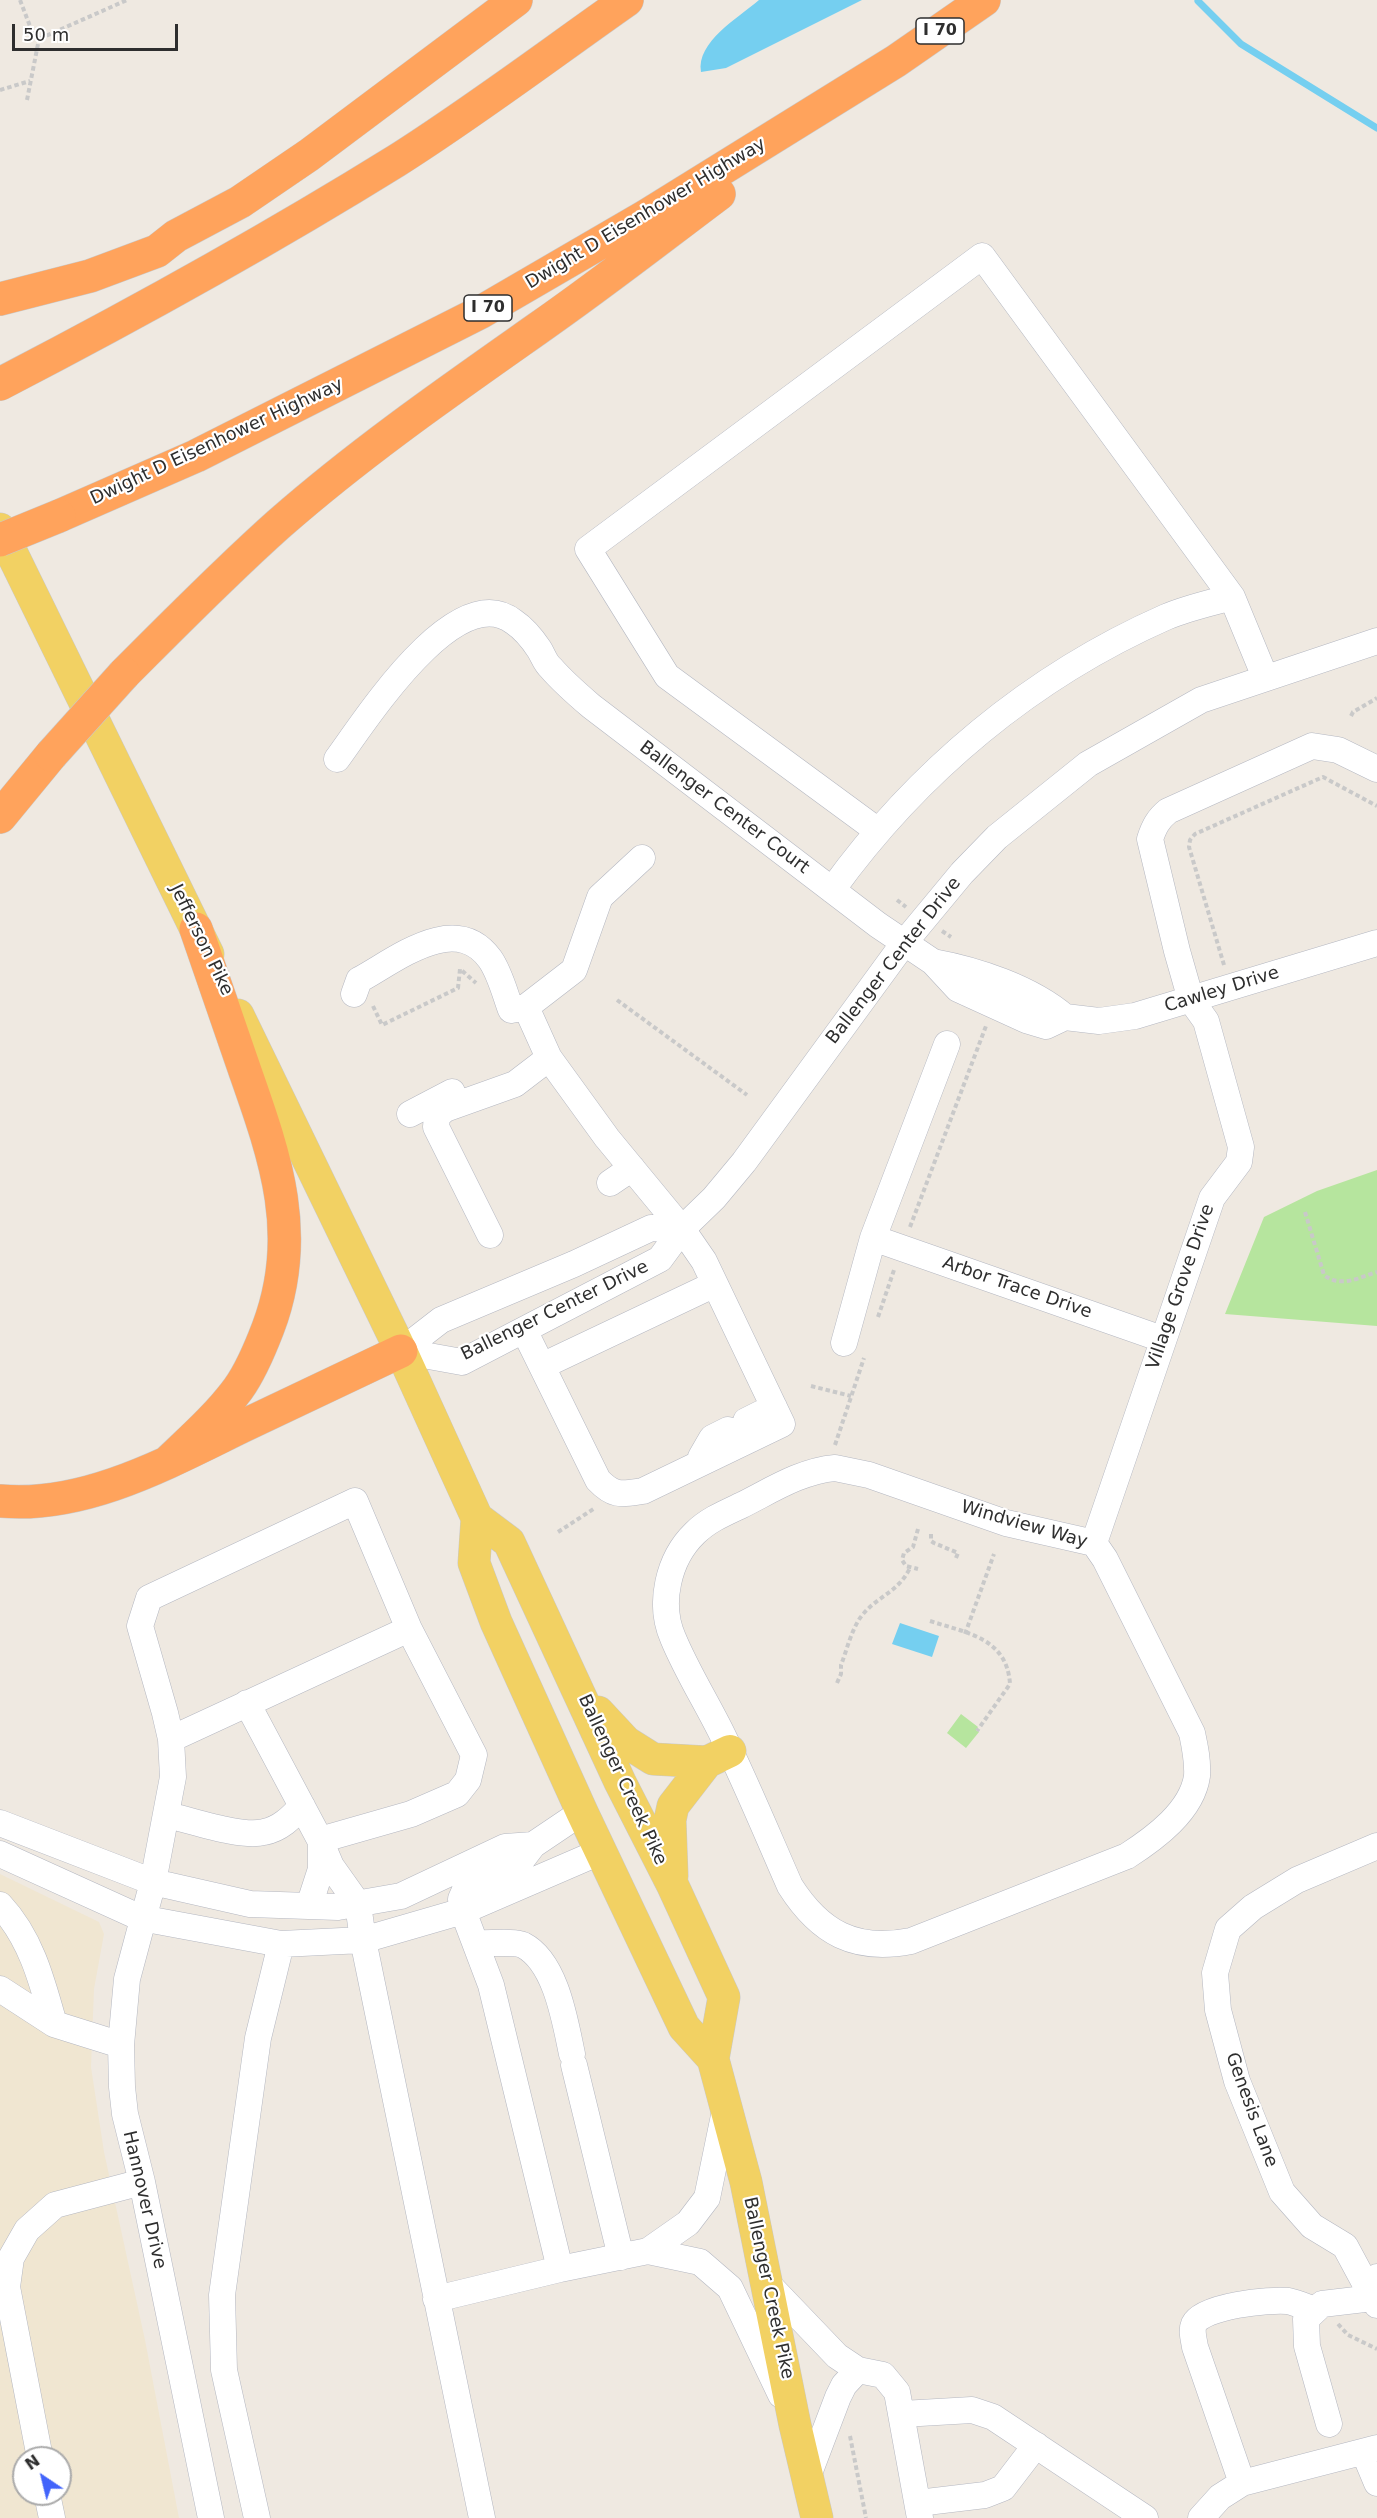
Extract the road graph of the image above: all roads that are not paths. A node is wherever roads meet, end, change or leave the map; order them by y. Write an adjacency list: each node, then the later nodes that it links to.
1 (516, 0): 6 (highway)
2 (627, 0): 5 (highway)
3 (984, 0): 4 (highway, Dwight D Eisenhower Highway / I 70)
4 (896, 61): 10 (highway, Dwight D Eisenhower Highway / I 70, bridge); 16 (highway, bridge)
5 (498, 92): 6 (highway); 8 (highway)
6 (157, 251): 7 (highway)
7 (0, 299)
8 (0, 384)
9 (0, 529): 20 (main road, Jefferson Pike)
10 (0, 540)
11 (1232, 597): 13 (street); 17 (street); 17 (street)
12 (1377, 641): 13 (street, Ballenger Center Drive)
13 (1264, 677): 21 (street, Ballenger Center Drive)
14 (337, 759): 19 (street, Ballenger Center Court)
15 (1377, 769): 24 (street, Village Grove Drive)
16 (0, 817)
17 (878, 831): 19 (street)
18 (642, 858): 25 (street)
19 (832, 890): 21 (street, Ballenger Center Court)
20 (196, 928): 39 (main road, Jefferson Pike); 42 (highway)
21 (904, 943): 24 (street, Cawley Drive); 32 (street, Ballenger Center Drive)
22 (1377, 943): 24 (street, Cawley Drive)
23 (354, 994): 25 (street)
24 (1191, 1000): 37 (street, Village Grove Drive)
25 (526, 1007): 27 (street)
26 (947, 1044): 34 (street)
27 (549, 1058): 28 (street); 30 (street)
28 (515, 1084): 29 (street); 33 (street)
29 (410, 1114)
30 (632, 1168): 31 (street); 32 (street)
31 (610, 1183)
32 (682, 1229): 35 (street); 36 (street, Ballenger Center Drive); 39 (street, Ballenger Center Drive)
33 (490, 1235)
34 (873, 1238): 37 (street, Arbor Trace Drive); 38 (street)
35 (715, 1284): 40 (street); 41 (street)
36 (524, 1330): 39 (street, Ballenger Center Drive); 40 (street)
37 (1162, 1339): 46 (street, Village Grove Drive)
38 (844, 1343)
39 (400, 1351): 42 (highway); 45 (main road, Ballenger Creek Pike)
40 (542, 1366): 43 (street)
41 (774, 1407): 43 (street); 43 (street)
42 (168, 1462): 44 (highway)
43 (696, 1465)
44 (0, 1501)
45 (477, 1518): 48 (main road, Ballenger Creek Pike); 53 (main road, Ballenger Creek Pike)
46 (1094, 1543): 51 (street, Windview Way); 51 (street, Windview Way)
47 (409, 1629): 49 (street); 50 (street, Hannover Drive); 56 (street)
48 (581, 1694): 51 (main road); 62 (main road, Ballenger Creek Pike)
49 (247, 1703): 50 (street); 52 (street)
50 (171, 1739): 54 (street, Hannover Drive)
51 (719, 1756): 62 (main road)
52 (302, 1806): 54 (street); 56 (street)
53 (582, 1812): 57 (street); 59 (main road, Ballenger Creek Pike)
54 (167, 1815): 61 (street, Hannover Drive)
55 (0, 1823): 61 (street)
56 (320, 1840): 63 (street); 65 (street)
57 (533, 1845): 63 (street); 66 (street)
58 (1377, 1846): 81 (street, Genesis Lane)
59 (602, 1851): 66 (street); 74 (main road, Ballenger Creek Pike)
60 (0, 1854): 67 (street)
61 (153, 1882): 65 (street); 67 (street, Hannover Drive)
62 (673, 1886): 74 (main road, Ballenger Creek Pike)
63 (358, 1904): 65 (street); 68 (street)
64 (0, 1905): 72 (street)
65 (309, 1906)
66 (463, 1911): 68 (street); 69 (street)
67 (141, 1918): 70 (street); 73 (street, Hannover Drive)
68 (363, 1940): 70 (street); 82 (street)
69 (476, 1943): 78 (street); 79 (street)
70 (281, 1944): 97 (street)
71 (0, 1989): 72 (street)
72 (54, 2024): 73 (street)
73 (121, 2045): 76 (street, Hannover Drive)
74 (713, 2059): 75 (main road, Ballenger Creek Pike)
75 (726, 2106): 77 (street); 80 (main road, Ballenger Creek Pike)
76 (142, 2182): 89 (street); 96 (street, Hannover Drive)
77 (648, 2252): 78 (street); 87 (street)
78 (621, 2257): 79 (street)
79 (560, 2269): 82 (street)
80 (768, 2284): 84 (street); 87 (main road, Ballenger Creek Pike)
81 (1376, 2293): 83 (street)
82 (436, 2299): 98 (street)
83 (1315, 2310): 86 (street); 92 (street)
84 (858, 2370): 85 (street); 91 (street)
85 (902, 2414): 88 (street); 95 (street)
86 (1329, 2424)
87 (795, 2425): 91 (main road, Ballenger Creek Pike)
88 (1036, 2445): 94 (street); 100 (street)
89 (38, 2446)
90 (1371, 2450): 92 (street); 93 (street)
91 (808, 2476): 99 (main road, Ballenger Creek Pike)
92 (1242, 2483): 101 (street)
93 (1377, 2483)
94 (979, 2507): 95 (street)
95 (919, 2511)
96 (211, 2518)
97 (257, 2518)
98 (482, 2518)
99 (817, 2518)
100 (1144, 2518)
101 (1201, 2518)

